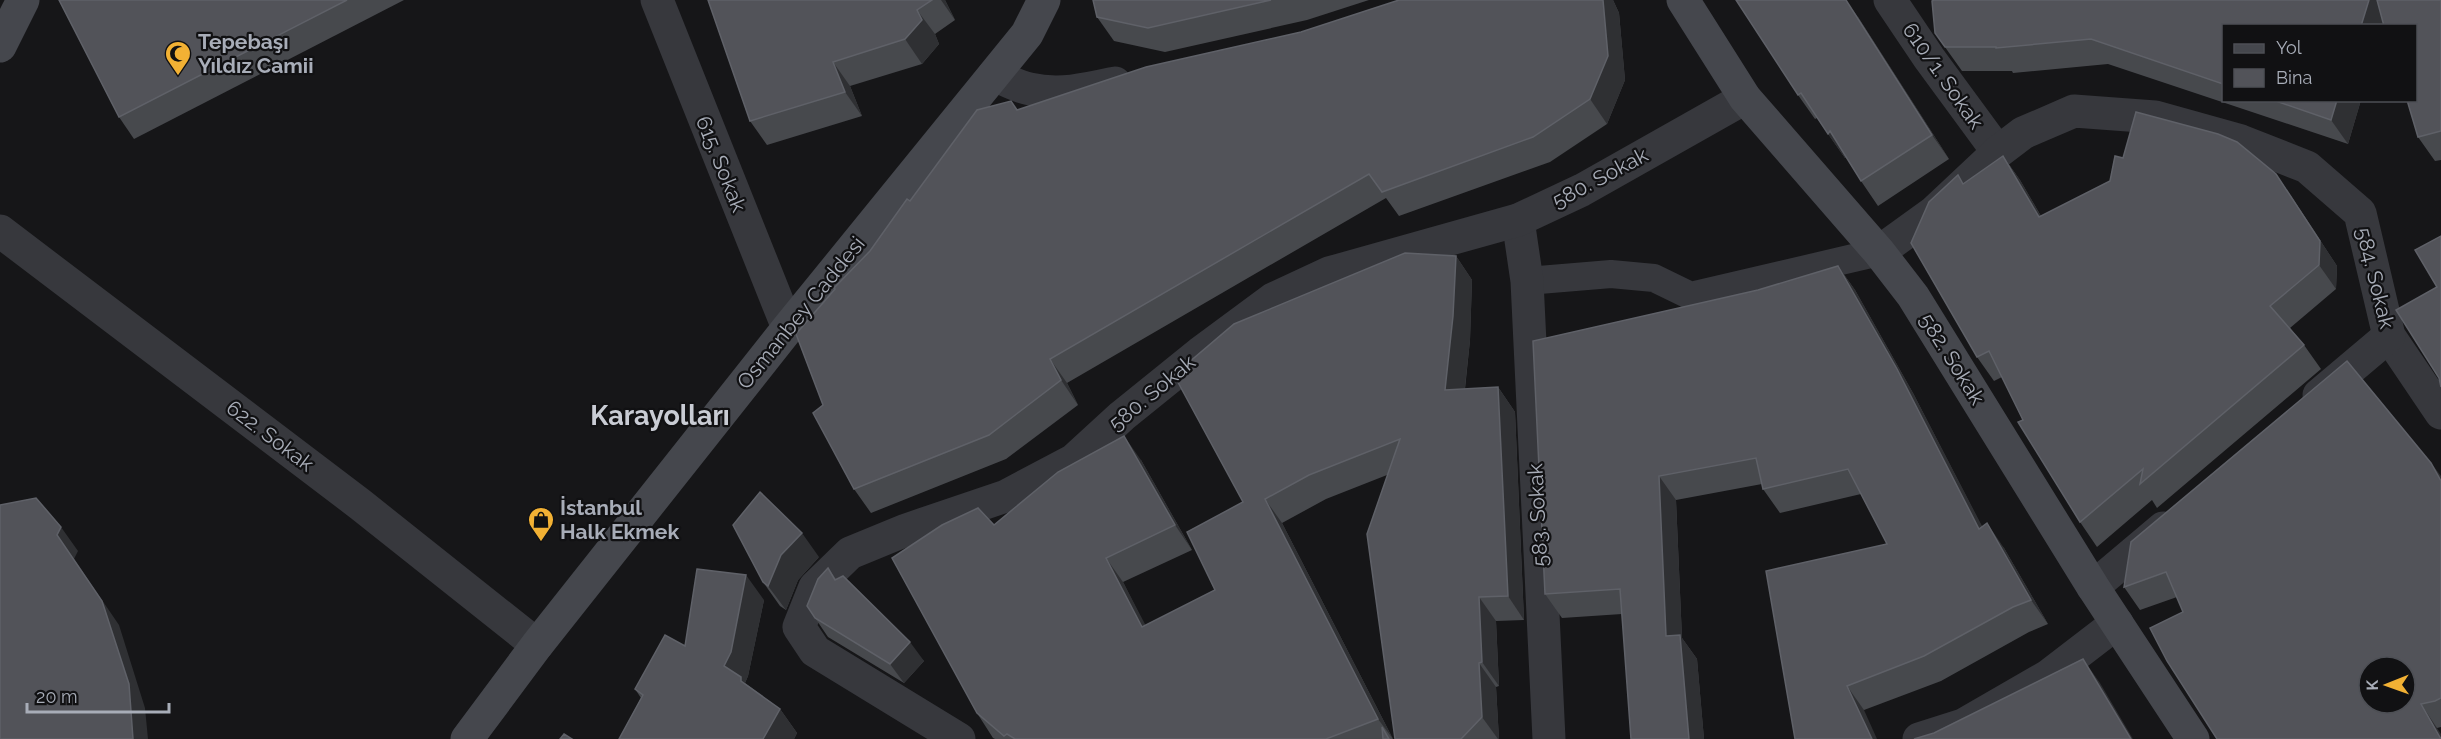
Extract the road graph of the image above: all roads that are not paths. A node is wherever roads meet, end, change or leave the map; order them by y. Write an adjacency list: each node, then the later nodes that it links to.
1 (22, 0): 6 (street)
2 (657, 0): 15 (street, 615. Sokak)
3 (1044, 0): 7 (street, Osmanbey Caddesi)
4 (1683, 0): 9 (street, 582. Sokak)
5 (1890, 0): 10 (street, 610/1. Sokak)
6 (0, 46)
7 (994, 75): 8 (street); 15 (street, Osmanbey Caddesi)
8 (1138, 78)
9 (1745, 98): 11 (street, 580. Sokak); 13 (street, 582. Sokak)
10 (1998, 152): 13 (street, 584. Sokak); 16 (street, 584. Sokak)
11 (1518, 220): 14 (street, 583. Sokak); 24 (street, 580. Sokak)
12 (0, 231): 22 (street, 622. Sokak)
13 (1879, 252): 14 (lane); 20 (street, 582. Sokak)
14 (1527, 281): 25 (street, 583. Sokak)
15 (788, 328): 22 (street, Osmanbey Caddesi)
16 (2388, 336): 17 (street); 18 (street, 584. Sokak)
17 (2299, 412)
18 (2441, 413)
19 (2183, 511): 20 (street)
20 (2093, 587): 21 (street, 582. Sokak)
21 (2117, 623): 26 (street); 27 (street, 582. Sokak)
22 (537, 645): 23 (street, Osmanbey Caddesi)
23 (466, 739)
24 (959, 739)
25 (1549, 739)
26 (1919, 739)
27 (2193, 739)

